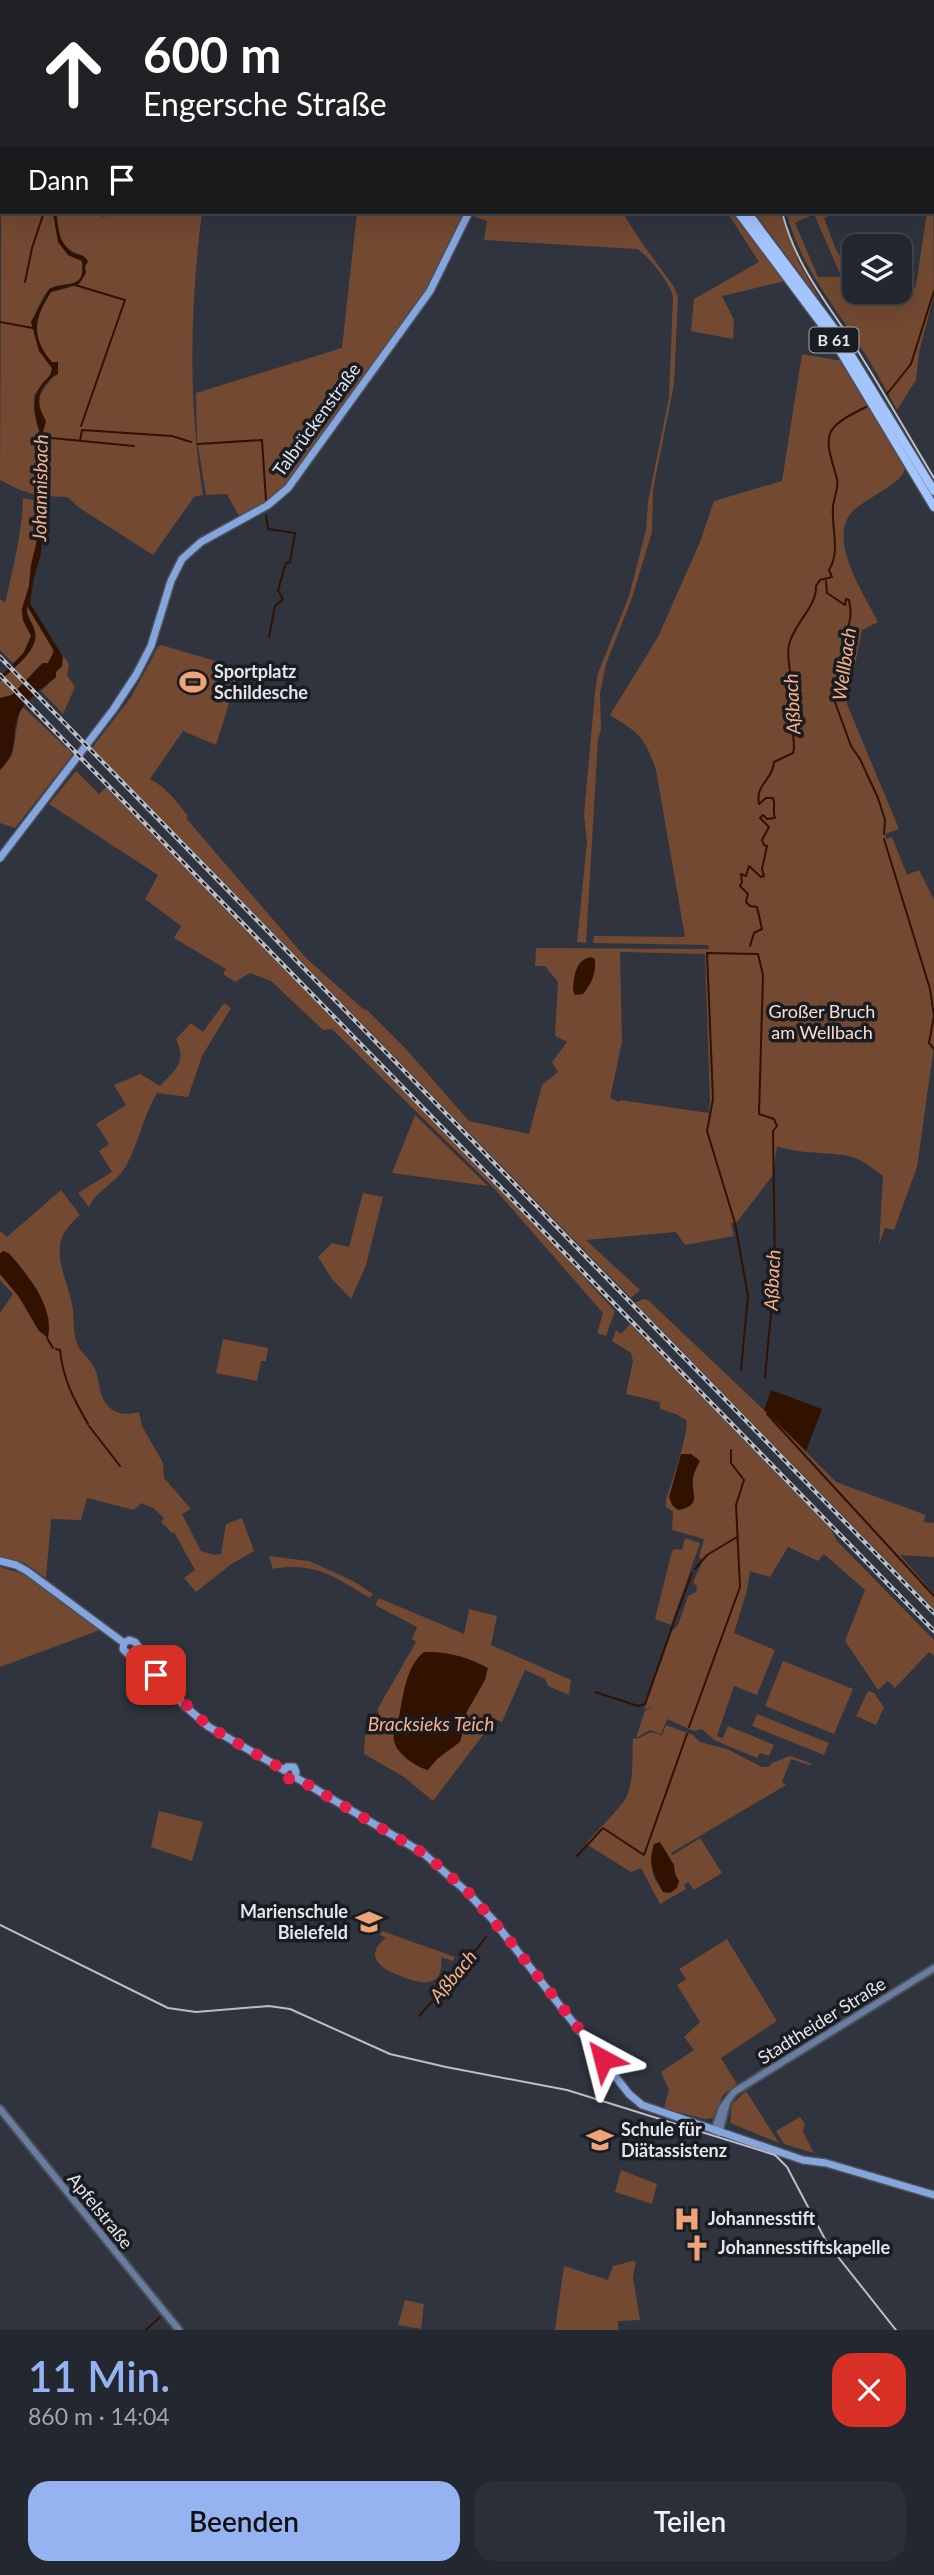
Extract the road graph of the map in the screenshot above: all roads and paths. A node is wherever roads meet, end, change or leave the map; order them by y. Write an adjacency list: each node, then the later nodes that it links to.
1 (468, 214): 6 (main road, Talbrückenstraße)
2 (739, 214): 5 (main road, B 61)
3 (748, 214): 4 (main road, B 61)
4 (934, 491)
5 (934, 507)
6 (0, 858)
7 (0, 1561): 10 (main road)
8 (934, 1968): 10 (street, Stadtheider Straße)
9 (0, 2109): 12 (street, Apfelstraße)
10 (717, 2130): 11 (main road)
11 (934, 2195)
12 (178, 2330)

